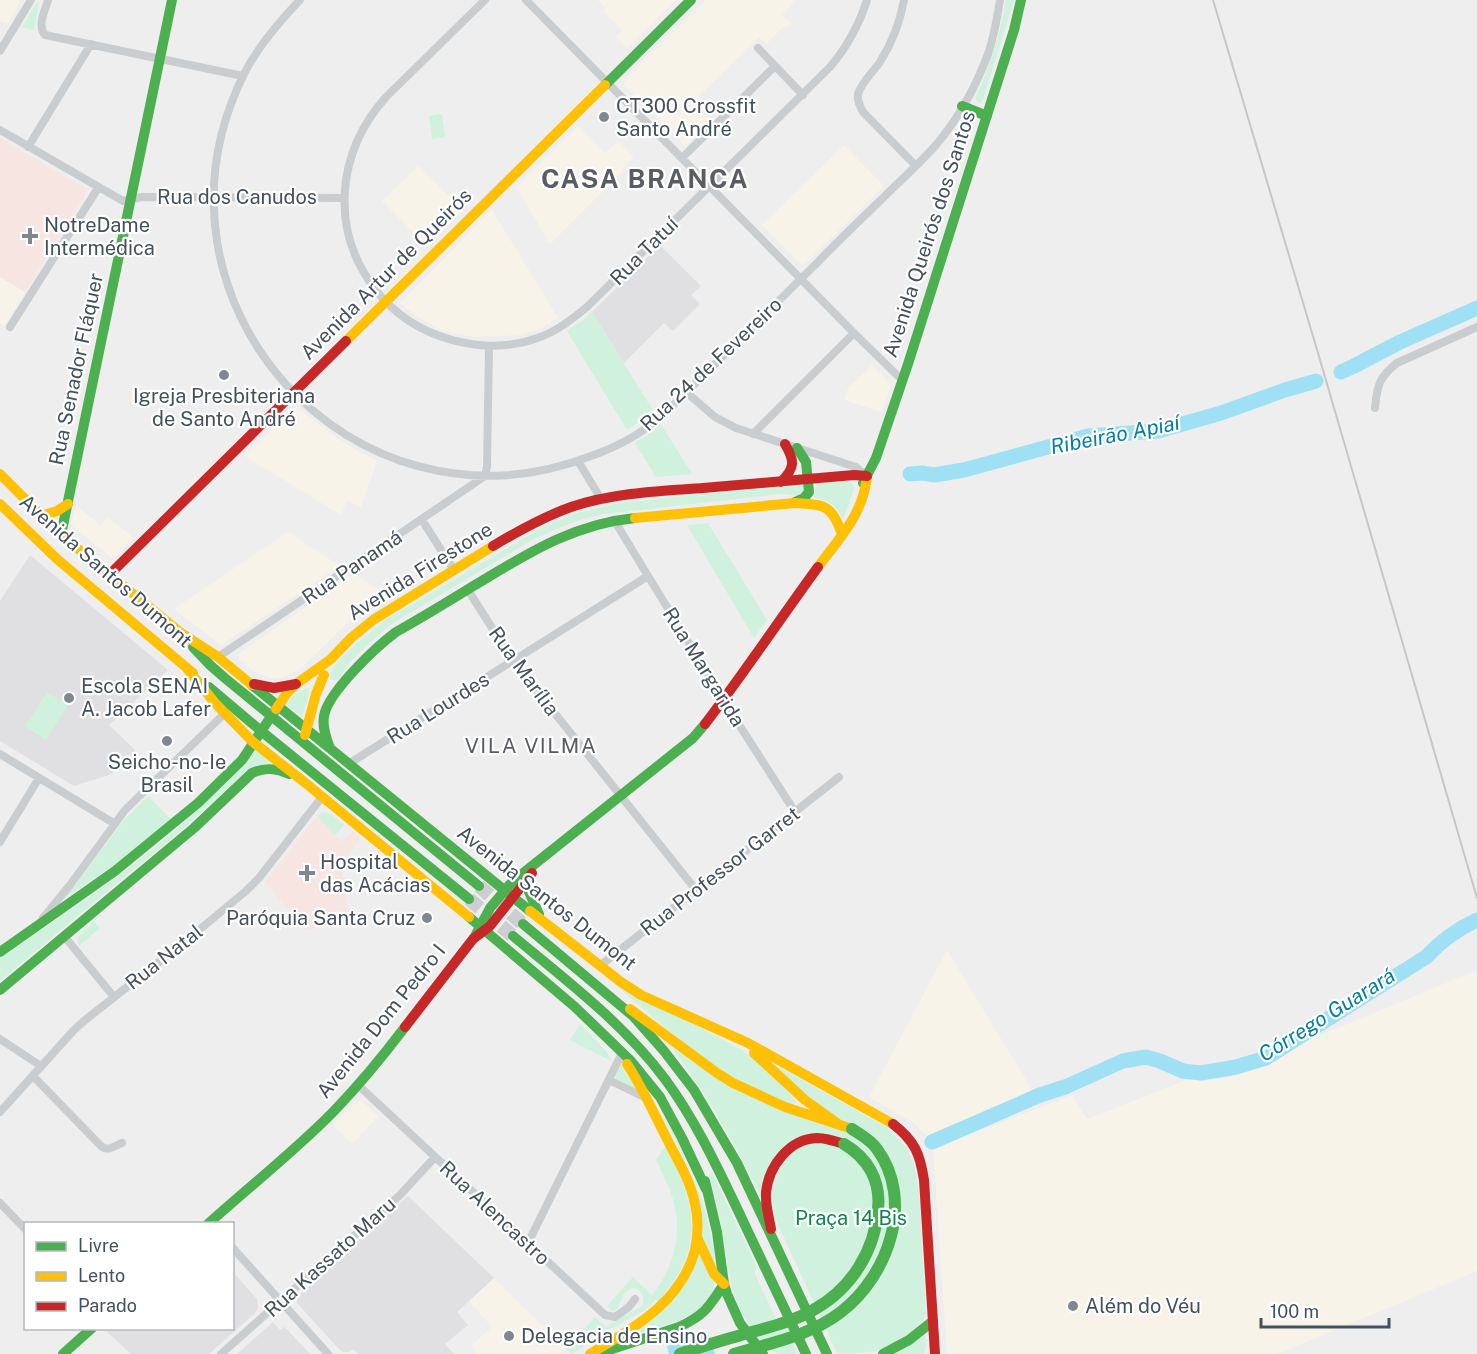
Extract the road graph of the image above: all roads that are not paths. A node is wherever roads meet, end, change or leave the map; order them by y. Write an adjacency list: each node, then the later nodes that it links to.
1 (31, 0): 14 (street)
2 (48, 0): 12 (street)
3 (172, 0): 15 (main road, Rua Senador Fláquer)
4 (300, 0): 17 (street, Rua 24 de Fevereiro)
5 (485, 0): 29 (street, Rua Tatuí)
6 (526, 0): 18 (street)
7 (691, 0): 18 (main road, Avenida Artur de Queirós)
8 (867, 0): 19 (street, Rua Tatuí)
9 (904, 0): 25 (street)
10 (1000, 0): 20 (street, Rua 24 de Fevereiro)
11 (1021, 0): 21 (main road, Avenida Queirós dos Santos)
12 (91, 44): 15 (street); 23 (street)
13 (758, 48): 16 (street)
14 (0, 51)
15 (160, 58): 17 (street); 30 (main road, Rua Senador Fláquer)
16 (775, 66): 19 (street); 24 (street)
17 (243, 75): 28 (street, Rua 24 de Fevereiro)
18 (607, 83): 24 (street); 32 (main road, Avenida Artur de Queirós)
19 (803, 94): 26 (street, Rua Tatuí)
20 (962, 106): 21 (main road); 25 (street, Rua 24 de Fevereiro)
21 (987, 116): 37 (main road, Avenida Queirós dos Santos)
22 (0, 130): 23 (street)
23 (28, 147): 27 (street)
24 (682, 158): 26 (street)
25 (916, 166): 31 (street, Rua 24 de Fevereiro)
26 (709, 186): 31 (street); 36 (street, Rua Tatuí)
27 (98, 188): 30 (street); 33 (street)
28 (213, 198): 29 (street, Rua dos Canudos); 30 (street, Rua dos Canudos); 39 (street, Rua 24 de Fevereiro)
29 (345, 198): 32 (street, Rua Tatuí)
30 (131, 200): 52 (main road, Rua Senador Fláquer)
31 (800, 279): 35 (street); 38 (street, Rua 24 de Fevereiro)
32 (386, 302): 36 (street, Rua Tatuí); 39 (main road, Avenida Artur de Queirós)
33 (10, 327)
34 (1477, 327): 40 (street)
35 (854, 333): 37 (street); 41 (street)
36 (489, 346): 45 (street)
37 (902, 380): 46 (main road, Avenida Queirós dos Santos)
38 (686, 392): 41 (street); 43 (street, Rua 24 de Fevereiro)
39 (294, 393): 45 (street, Rua 24 de Fevereiro); 61 (main road, Avenida Artur de Queirós)
40 (1375, 408)
41 (753, 434): 42 (street)
42 (791, 446): 46 (street); 47 (main road); 48 (main road)
43 (578, 461): 45 (street, Rua 24 de Fevereiro); 50 (street)
44 (0, 474): 49 (main road, Avenida Santos Dumont)
45 (485, 476): 55 (street, Rua Panamá)
46 (867, 476): 47 (main road, Avenida Firestone); 57 (main road, Avenida Queirós dos Santos)
47 (808, 479): 48 (main road, Avenida Firestone); 51 (main road)
48 (781, 482): 50 (main road, Avenida Firestone)
49 (15, 489): 53 (main road); 54 (main road, Avenida Santos Dumont)
50 (601, 499): 60 (main road, Avenida Firestone)
51 (795, 502): 56 (main road, Avenida Firestone); 57 (main road, Avenida Firestone)
52 (68, 504): 54 (main road); 58 (main road, Rua Senador Fláquer)
53 (2, 512): 59 (main road, Avenida Santos Dumont)
54 (41, 516): 58 (main road, Avenida Santos Dumont)
55 (422, 520): 60 (street); 66 (street, Rua Panamá)
56 (614, 520): 62 (street, Rua Margarida); 64 (main road, Avenida Firestone)
57 (842, 534): 74 (main road, Avenida Queirós dos Santos)
58 (61, 536): 59 (main road, Rua Senador Fláquer); 61 (main road, Avenida Santos Dumont)
59 (57, 559): 63 (main road, Avenida Santos Dumont)
60 (454, 570): 67 (main road, Avenida Firestone)
61 (109, 575): 63 (main road); 65 (main road, Avenida Santos Dumont)
62 (648, 576): 68 (street, Rua Lourdes); 74 (street, Rua Margarida)
63 (87, 585): 69 (main road, Avenida Santos Dumont)
64 (468, 590): 68 (street, Rua Marília); 72 (main road, Avenida Firestone)
65 (181, 633): 66 (main road, Avenida Santos Dumont); 75 (main road, Avenida Santos Dumont)
66 (218, 657): 71 (main road, Avenida Santos Dumont)
67 (331, 659): 70 (main road); 73 (main road, Avenida Firestone)
68 (513, 661): 83 (street, Rua Lourdes); 88 (street, Rua Marília)
69 (186, 667): 76 (main road, Avenida Santos Dumont); 78 (main road, Avenida Santos Dumont)
70 (324, 675): 72 (main road); 77 (main road)
71 (251, 683): 73 (main road); 75 (main road, Avenida Santos Dumont)
72 (345, 683): 81 (main road, Avenida Firestone)
73 (296, 684): 75 (main road, Avenida Firestone)
74 (723, 699): 88 (main road, Avenida Queirós dos Santos); 90 (street, Rua Margarida)
75 (274, 710): 77 (main road, Avenida Santos Dumont); 78 (main road, Avenida Firestone); 80 (main road, Avenida Santos Dumont)
76 (224, 714): 79 (main road, Avenida Santos Dumont); 91 (street)
77 (307, 729): 80 (main road); 81 (main road, Avenida Santos Dumont)
78 (261, 731): 79 (main road, Avenida Firestone); 84 (main road, Avenida Santos Dumont)
79 (253, 742): 87 (main road, Avenida Santos Dumont); 103 (main road, Avenida Firestone)
80 (303, 742): 84 (main road); 96 (main road, Avenida Santos Dumont)
81 (330, 748): 83 (main road, Avenida Santos Dumont)
82 (0, 754): 86 (street)
83 (350, 763): 94 (main road, Avenida Santos Dumont)
84 (306, 766): 99 (main road, Avenida Santos Dumont)
85 (839, 777): 90 (street, Rua Professor Garret)
86 (39, 778): 91 (street); 92 (street)
87 (303, 781): 89 (main road, Avenida Santos Dumont); 105 (main road)
88 (621, 796): 93 (main road, Avenida Queirós dos Santos); 97 (street, Rua Marília)
89 (322, 797): 100 (main road, Avenida Santos Dumont); 111 (street, Rua Natal)
90 (795, 812): 97 (street, Rua Professor Garret)
91 (115, 824): 103 (street)
92 (0, 842)
93 (541, 860): 95 (main road, Avenida Queirós dos Santos); 98 (main road, Avenida Queirós dos Santos)
94 (481, 871): 98 (main road, Avenida Santos Dumont); 100 (main road)
95 (528, 878): 98 (main road, Avenida Queirós dos Santos); 101 (main road)
96 (479, 886)
97 (696, 890): 109 (street, Rua Professor Garret)
98 (509, 894): 101 (main road, Avenida Santos Dumont); 104 (main road, Avenida Queirós dos Santos)
99 (469, 899)
100 (453, 904): 104 (main road, Avenida Santos Dumont)
101 (541, 919): 108 (main road); 109 (main road, Avenida Santos Dumont)
102 (523, 924): 112 (main road, Avenida Santos Dumont)
103 (36, 926): 107 (main road, Avenida Firestone)
104 (482, 928): 108 (main road, Avenida Santos Dumont); 119 (main road, Avenida Dom Pedro I)
105 (64, 936): 110 (main road); 111 (street)
106 (513, 936): 122 (main road)
107 (0, 952)
108 (513, 955): 115 (main road, Avenida Santos Dumont)
109 (601, 965): 113 (main road, Avenida Santos Dumont)
110 (0, 990)
111 (114, 997): 116 (street, Rua Natal)
112 (614, 998): 123 (main road); 131 (main road, Avenida Santos Dumont)
113 (724, 1034): 123 (main road); 137 (main road, Avenida Santos Dumont)
114 (0, 1039): 116 (street)
115 (617, 1050): 118 (street); 120 (main road); 126 (main road)
116 (41, 1066): 117 (street, Rua Natal)
117 (33, 1077): 121 (street, Rua Natal); 124 (street)
118 (609, 1080): 120 (street); 132 (street)
119 (358, 1085): 125 (street, Rua Alencastro); 128 (main road, Avenida Dom Pedro I)
120 (649, 1099): 130 (main road)
121 (0, 1112)
122 (690, 1118): 126 (main road); 147 (main road)
123 (837, 1123): 146 (main road, bridge)
124 (122, 1143)
125 (435, 1157): 132 (street, Rua Alencastro); 136 (street, Rua Kassato Maru)
126 (706, 1189): 134 (main road)
127 (0, 1203): 129 (street)
128 (211, 1222)
129 (24, 1228)
130 (697, 1237): 134 (main road); 143 (main road)
131 (772, 1237): 145 (main road, bridge); 148 (main road, Avenida Santos Dumont)
132 (528, 1243): 135 (street, Rua Alencastro)
133 (234, 1249): 136 (street)
134 (724, 1284): 139 (main road); 144 (main road)
135 (635, 1299)
136 (281, 1301): 141 (street, Rua Kassato Maru); 142 (street)
137 (933, 1321): 149 (main road); 150 (main road)
138 (91, 1330): 140 (main road)
139 (763, 1352)
140 (63, 1354)
141 (221, 1354)
142 (328, 1354)
143 (590, 1354)
144 (597, 1354)
145 (680, 1354)
146 (735, 1354)
147 (806, 1354)
148 (827, 1354)
149 (883, 1354)
150 (935, 1354)

